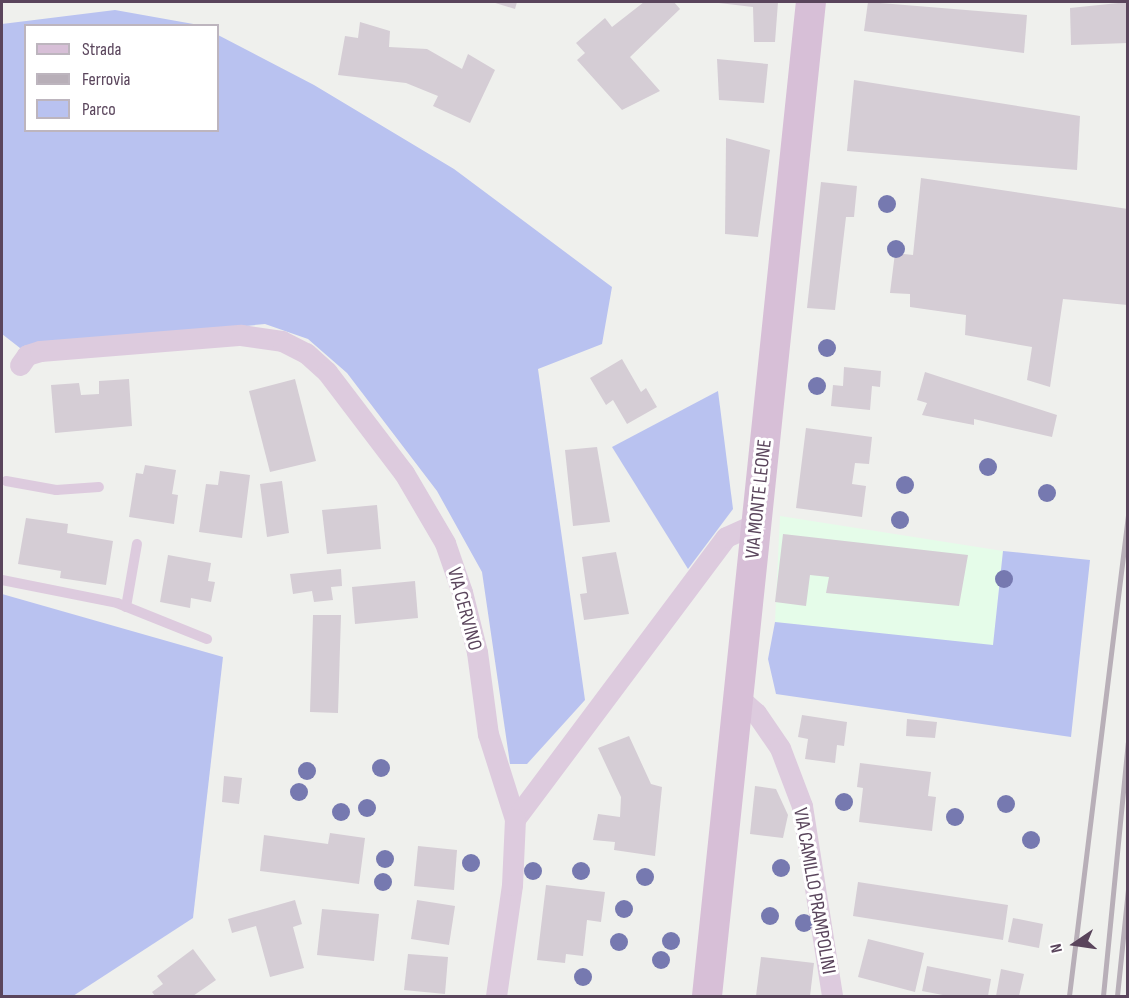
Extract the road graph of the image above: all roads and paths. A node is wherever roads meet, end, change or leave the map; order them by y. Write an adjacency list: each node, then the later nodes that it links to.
1 (811, 2): 5 (street, VIA MONTE LEONE)
2 (20, 365): 11 (street, VIA CERVINO)
3 (6, 481): 4 (lane)
4 (99, 487)
5 (756, 523): 10 (street, VIA MONTE LEONE); 11 (street)
6 (137, 544): 8 (lane)
7 (2, 580): 8 (lane)
8 (126, 607): 9 (lane)
9 (207, 639)
10 (738, 697): 13 (street, VIA MONTE LEONE); 14 (street, VIA CAMILLO PRAMPOLINI)
11 (515, 819): 12 (street)
12 (496, 996)
13 (707, 996)
14 (832, 996)

